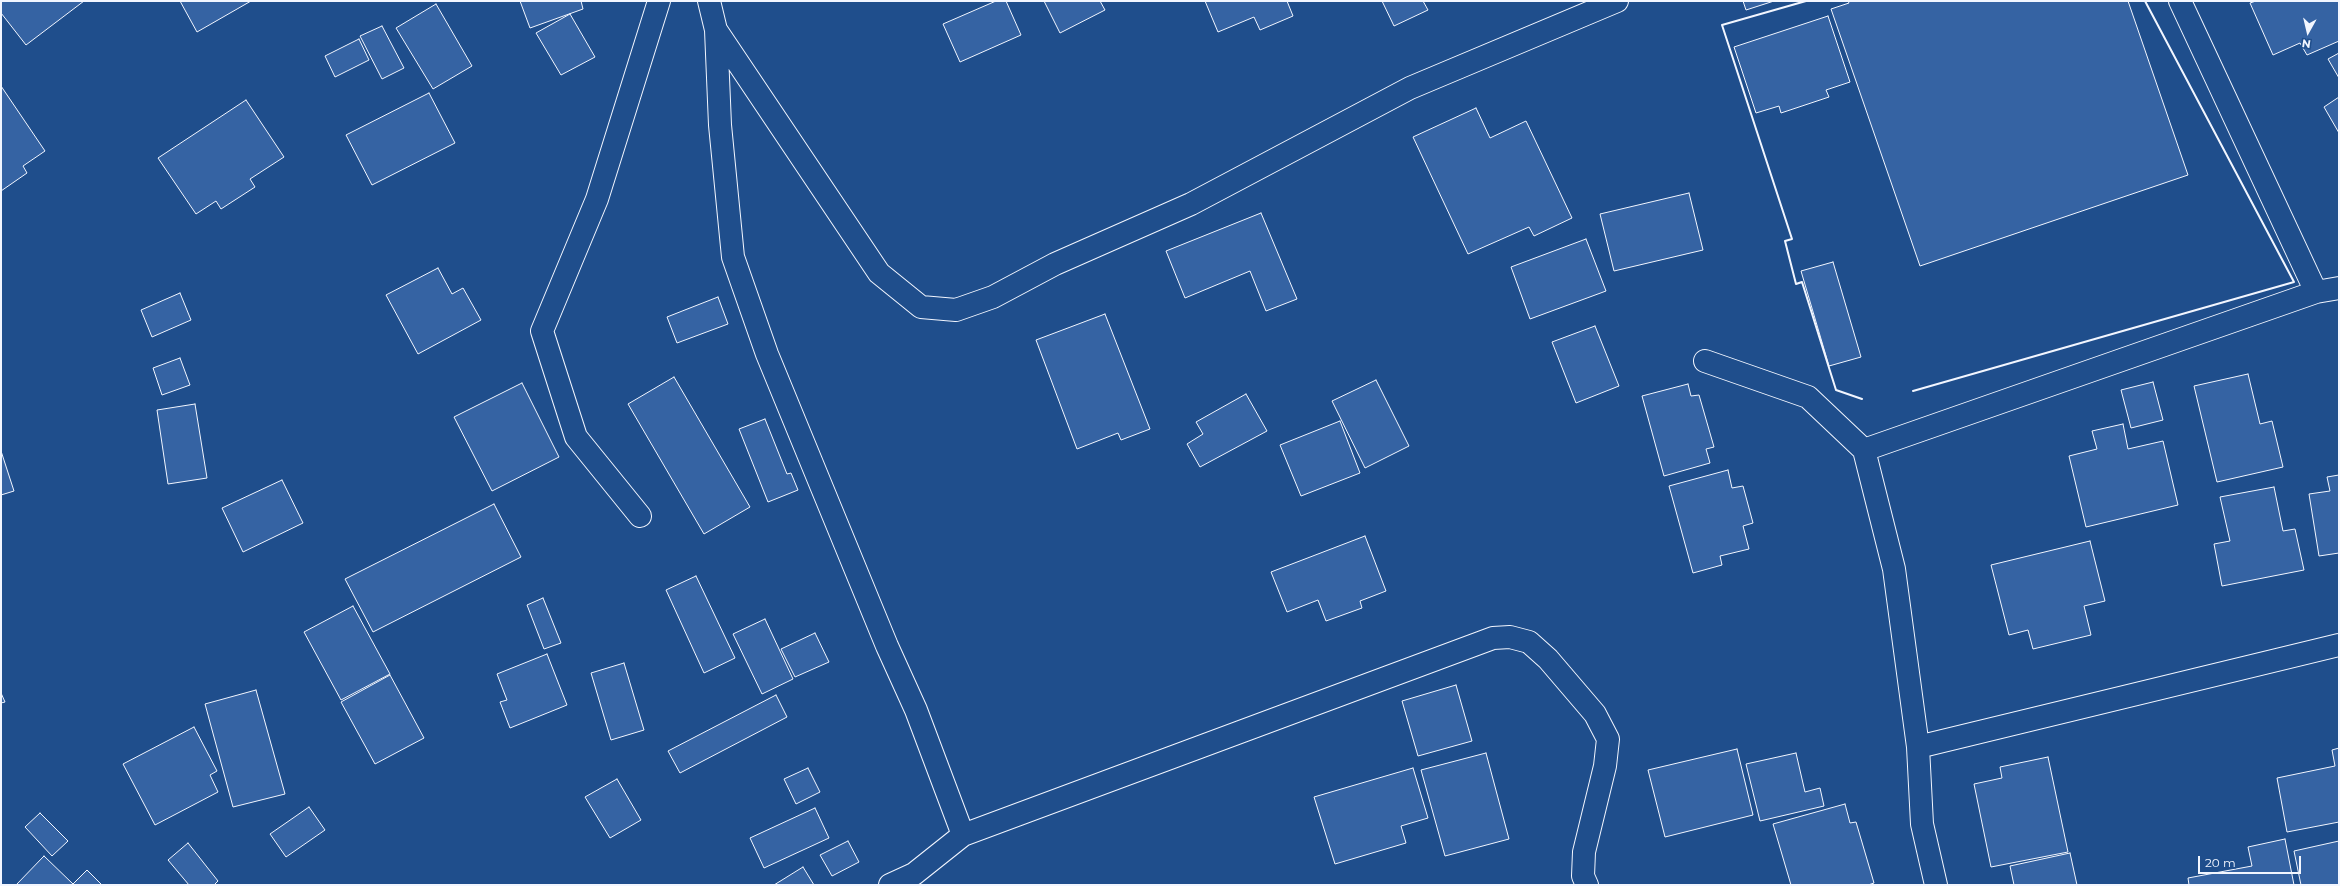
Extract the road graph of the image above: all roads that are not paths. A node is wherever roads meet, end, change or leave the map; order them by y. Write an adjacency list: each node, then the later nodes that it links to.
1 (659, 1): 10 (street)
2 (709, 1): 5 (street)
3 (1617, 1): 5 (street)
4 (2180, 1): 7 (street)
5 (716, 30): 13 (street)
6 (2339, 288): 7 (street)
7 (2316, 292): 9 (street)
8 (1705, 361): 9 (street)
9 (1864, 450): 12 (street)
10 (640, 516)
11 (2339, 646): 12 (street)
12 (1918, 747): 16 (street)
13 (964, 835): 14 (street); 15 (street)
14 (890, 885)
15 (1587, 885)
16 (1936, 885)

